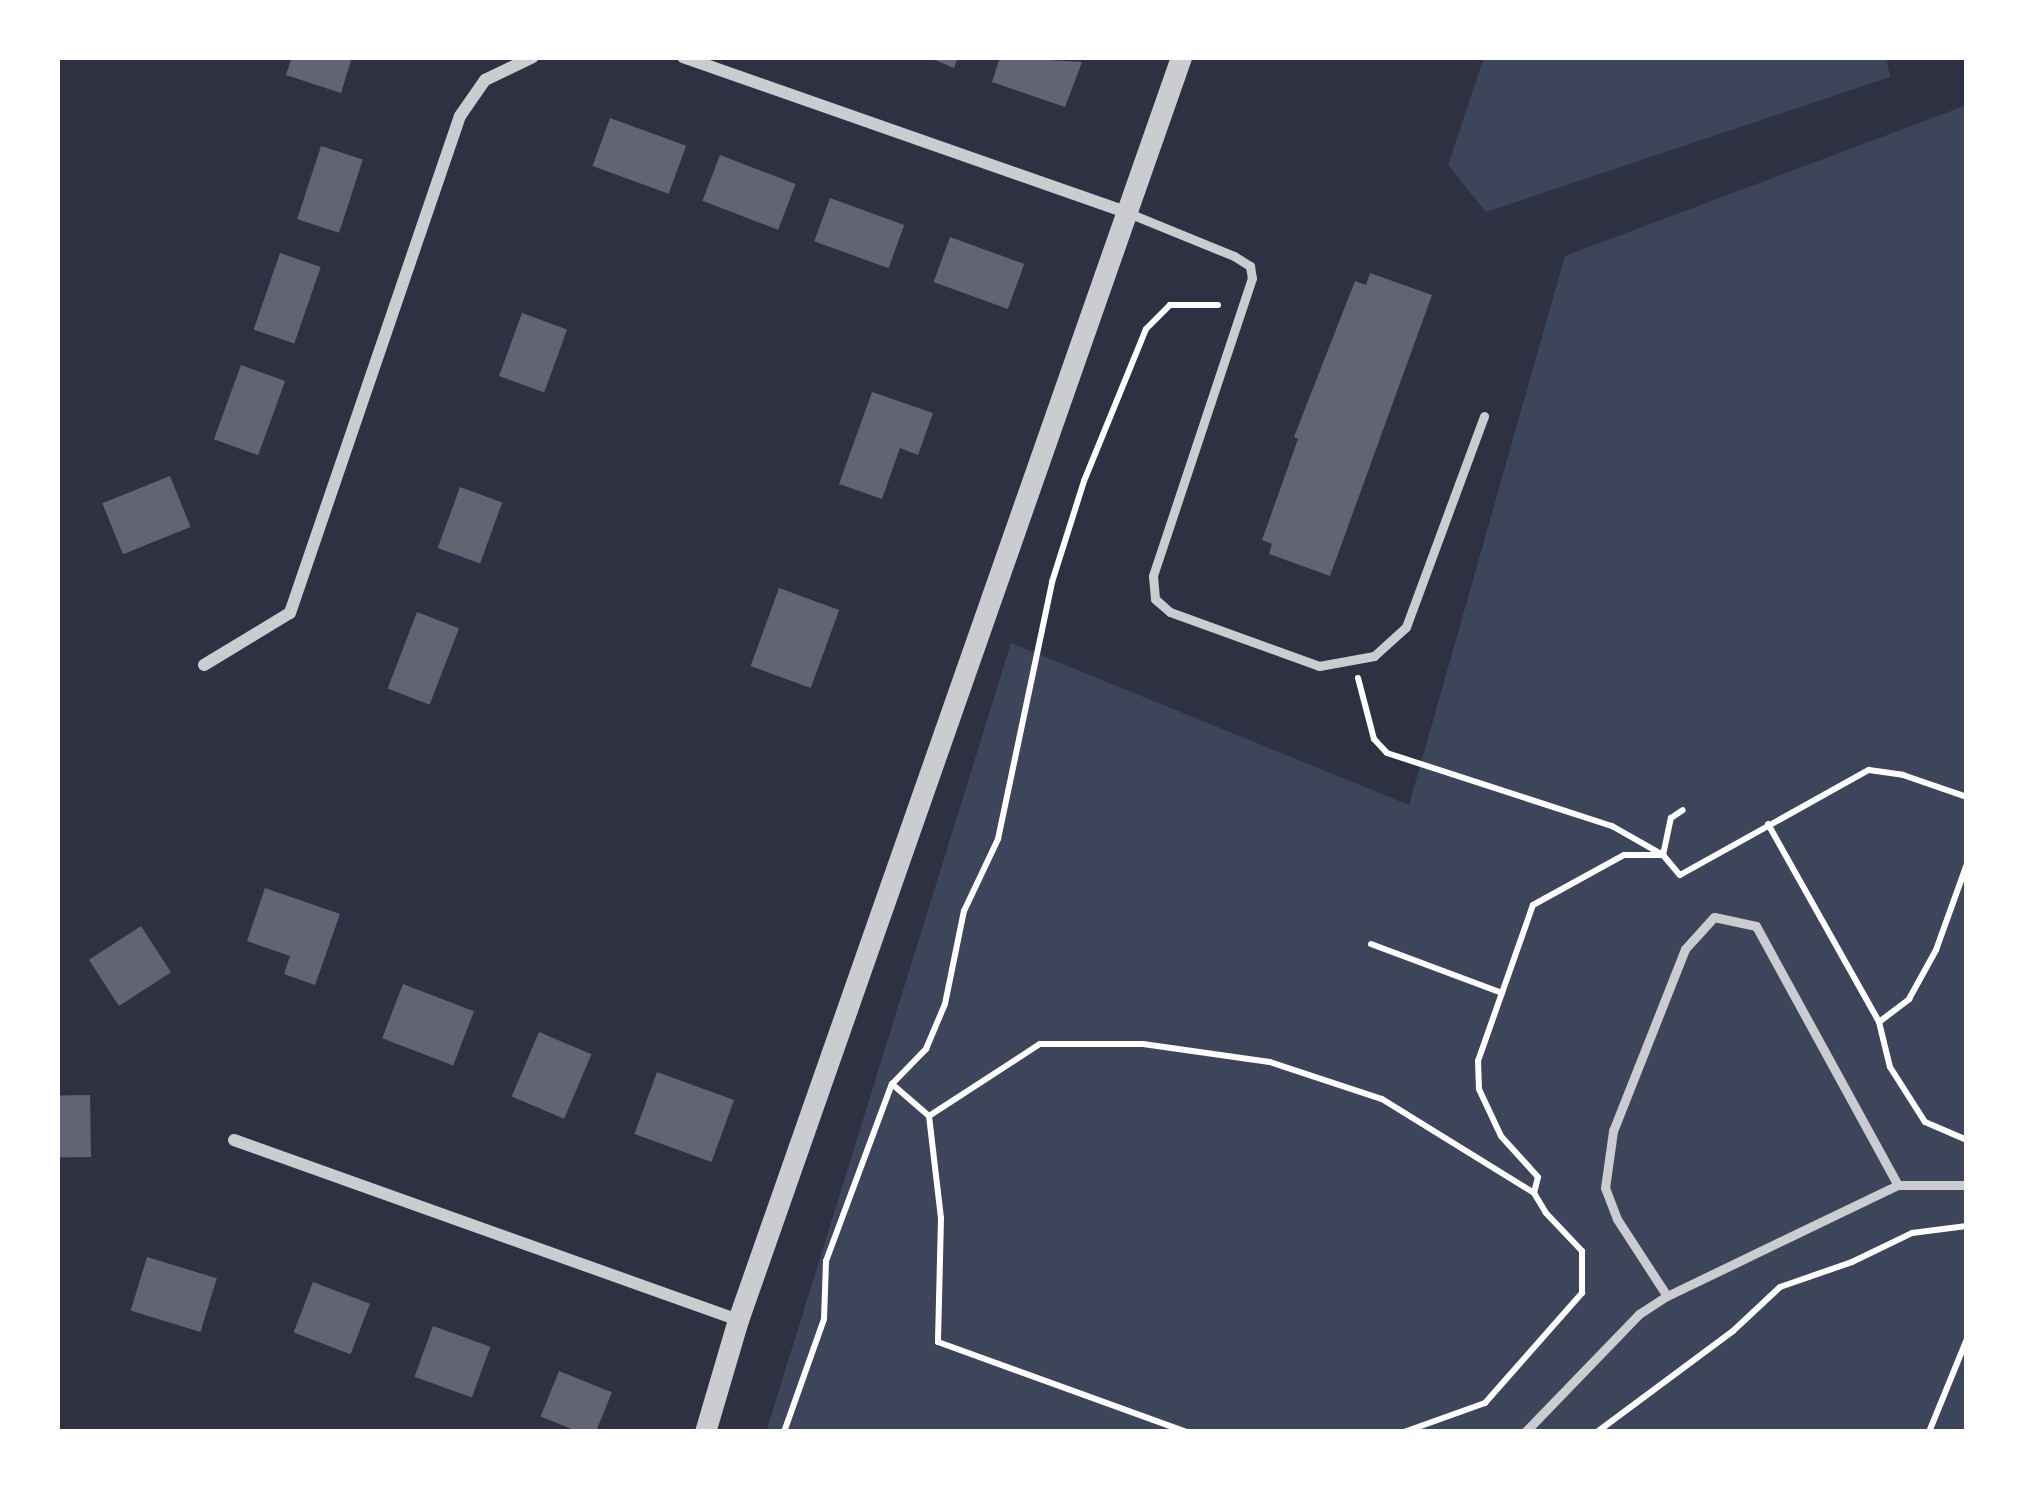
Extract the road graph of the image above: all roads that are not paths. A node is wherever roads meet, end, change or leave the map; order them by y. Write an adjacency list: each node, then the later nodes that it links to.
1 (532, 57): 6 (street)
2 (683, 57): 4 (street)
3 (1180, 57): 4 (street)
4 (1126, 212): 5 (lane); 11 (street)
5 (1484, 416)
6 (204, 664)
7 (234, 1140): 11 (street)
8 (1898, 1185): 9 (lane); 10 (lane); 10 (lane)
9 (1967, 1185)
10 (1667, 1296): 13 (lane)
11 (738, 1319): 12 (street)
12 (705, 1432)
13 (1525, 1432)

